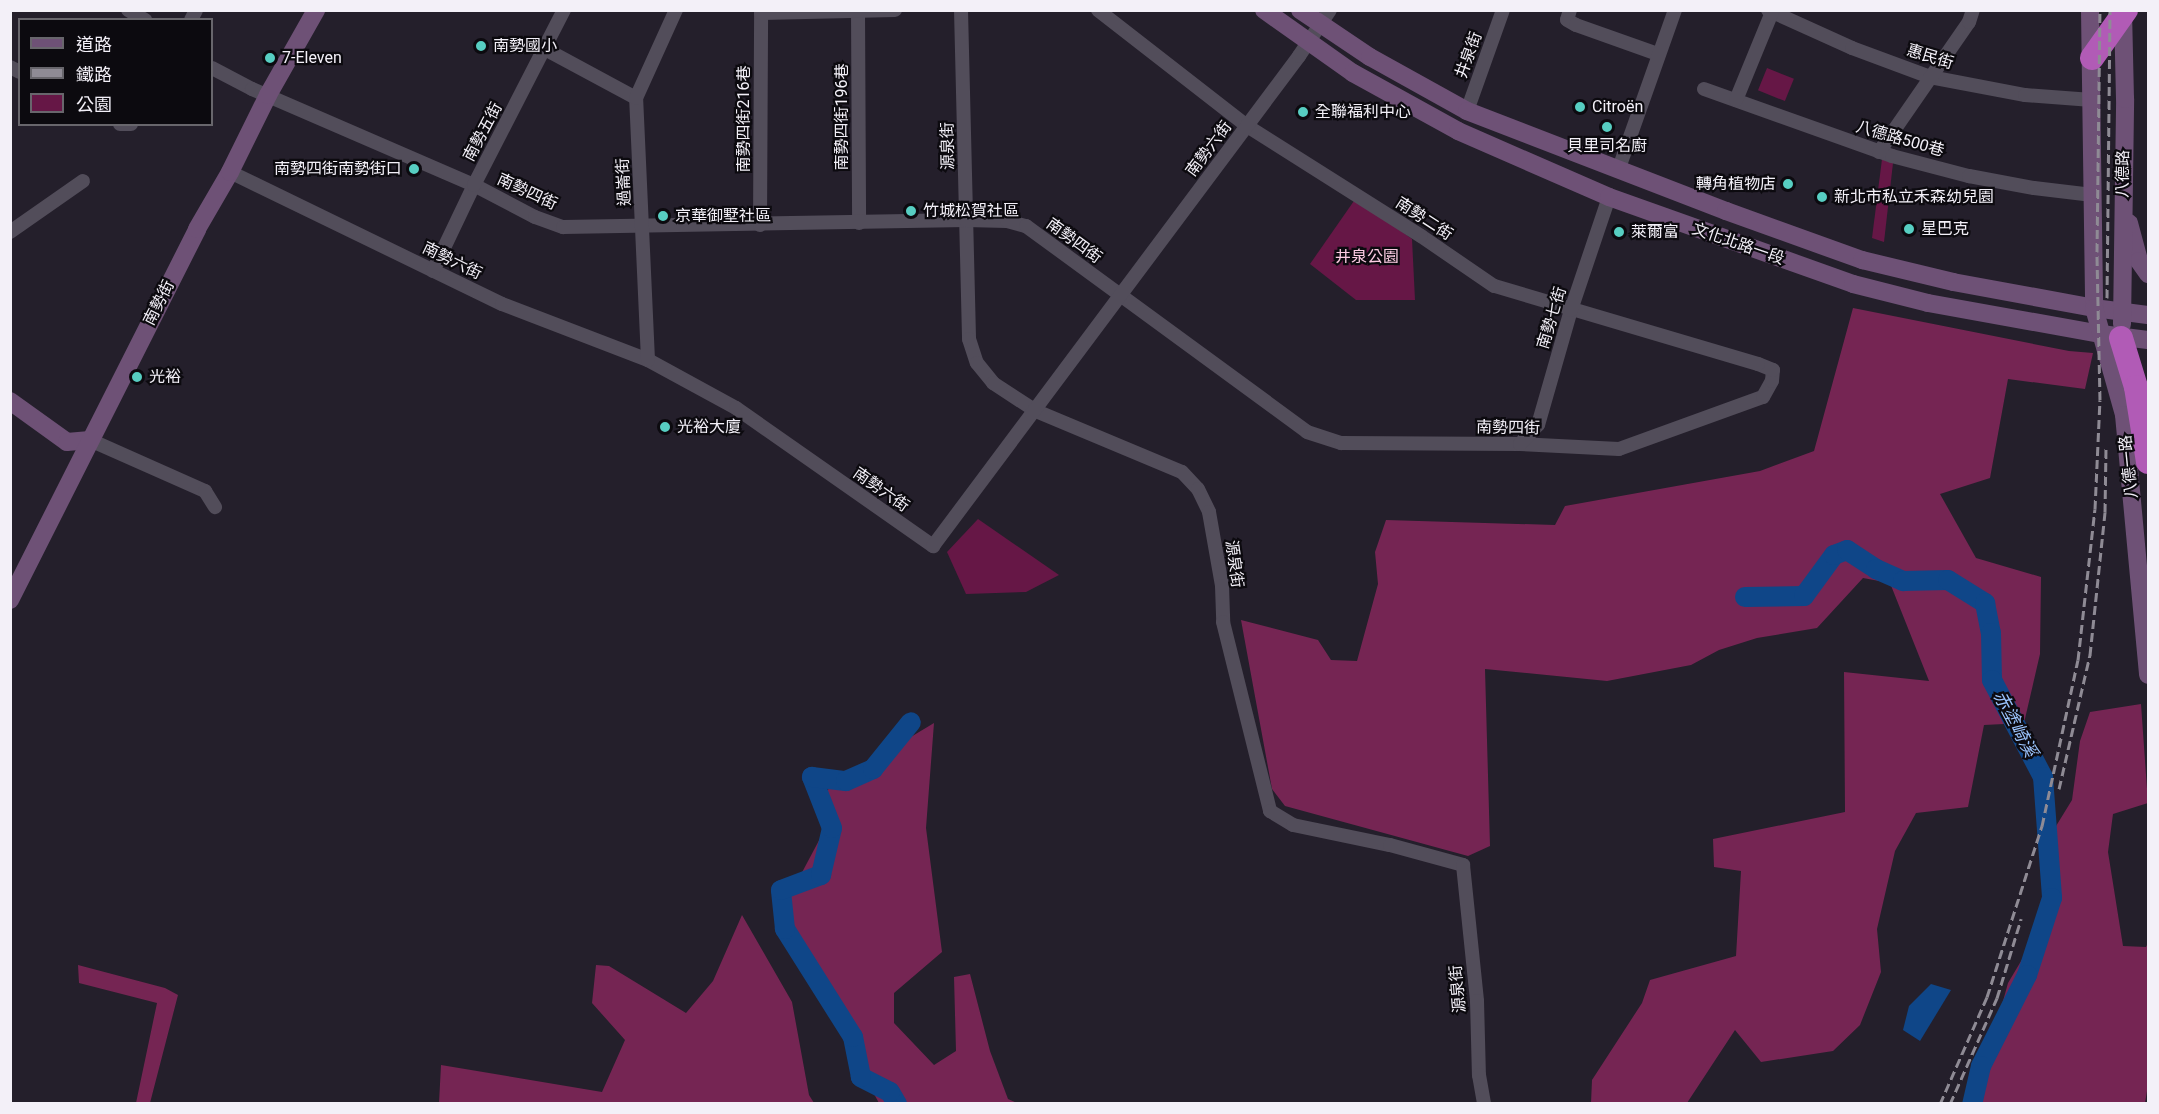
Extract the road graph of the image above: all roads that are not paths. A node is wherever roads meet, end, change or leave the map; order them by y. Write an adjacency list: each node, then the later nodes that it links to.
1 (128, 10): 19 (street)
2 (316, 10): 27 (street, 南勢街)
3 (564, 10): 21 (street, 南勢五街)
4 (676, 10): 28 (street, 過崙街)
5 (895, 10): 15 (street)
6 (961, 10): 41 (street, 源泉街)
7 (1098, 10): 32 (street, 南勢二街)
8 (1264, 10): 20 (street, 文化北路一段)
9 (1300, 10): 18 (street, 文化北路一段)
10 (1503, 10): 31 (street, 井泉街)
11 (1570, 10): 22 (street)
12 (1674, 10): 22 (street)
13 (1973, 10): 25 (street)
14 (2090, 10): 23 (street, 八德路)
15 (858, 11): 42 (street, 南勢四街196巷); 43 (street, 南勢四街216巷)
16 (1771, 11): 25 (street, 惠民街); 29 (street)
17 (2124, 13): 23 (highway); 40 (street, 八德路)
18 (1325, 17): 20 (street, 南勢六街); 31 (street, 文化北路一段)
19 (142, 18)
20 (1308, 43): 32 (street, 南勢六街); 39 (street, 文化北路一段)
21 (545, 49): 28 (street); 37 (street, 南勢五街)
22 (1658, 54): 34 (street)
23 (2092, 58): 30 (street, 八德路)
24 (213, 68): 27 (street, 南勢四街)
25 (1929, 77): 30 (street, 惠民街); 33 (street)
26 (1704, 88): 29 (street, 八德路500巷)
27 (268, 94): 35 (street, 南勢街); 37 (street, 南勢四街)
28 (636, 99): 44 (street, 過崙街)
29 (1736, 100): 33 (street, 八德路500巷)
30 (2092, 100): 38 (street, 八德路)
31 (1467, 111): 34 (street, 文化北路一段)
32 (1247, 126): 48 (street, 南勢六街); 50 (street, 南勢二街)
33 (1879, 152): 38 (street, 八德路500巷)
34 (1619, 168): 39 (street); 49 (street, 文化北路一段)
35 (230, 172): 46 (street, 南勢六街); 59 (street, 南勢街)
36 (83, 181): 45 (street)
37 (474, 185): 44 (street, 南勢四街); 46 (street, 南勢五街)
38 (2093, 195): 49 (street, 八德路)
39 (1609, 197): 50 (street, 南勢七街); 53 (street, 文化北路一段)
40 (2123, 201): 47 (street); 51 (street, 八德路)
41 (966, 220): 42 (street, 南勢四街); 48 (street, 南勢四街); 58 (street, 源泉街)
42 (860, 223): 43 (street, 南勢四街)
43 (760, 225): 44 (street, 南勢四街)
44 (643, 227): 55 (street, 過崙街)
45 (10, 232)
46 (433, 271): 55 (street, 南勢六街)
47 (2148, 274)
48 (1119, 294): 58 (street, 南勢六街); 60 (street, 南勢四街)
49 (2094, 308): 51 (street, 文化北路一段); 53 (street, 八德路)
50 (1571, 310): 56 (street, 南勢二街); 60 (street, 南勢七街)
51 (2122, 312): 52 (street, 文化北路一段); 53 (street, 八德路)
52 (2148, 315)
53 (2111, 336): 54 (street, 文化北路一段); 61 (highway); 64 (street, 八德一路)
54 (2148, 340)
55 (648, 360): 58 (street, 南勢六街)
56 (1773, 370): 60 (street, 南勢四街)
57 (10, 400): 59 (street)
58 (1036, 411): 65 (street, 源泉街)
59 (90, 440): 62 (street); 63 (street, 南勢街)
60 (1520, 444)
61 (2148, 462)
62 (215, 507)
63 (10, 600)
64 (2148, 675)
65 (1484, 1104)

